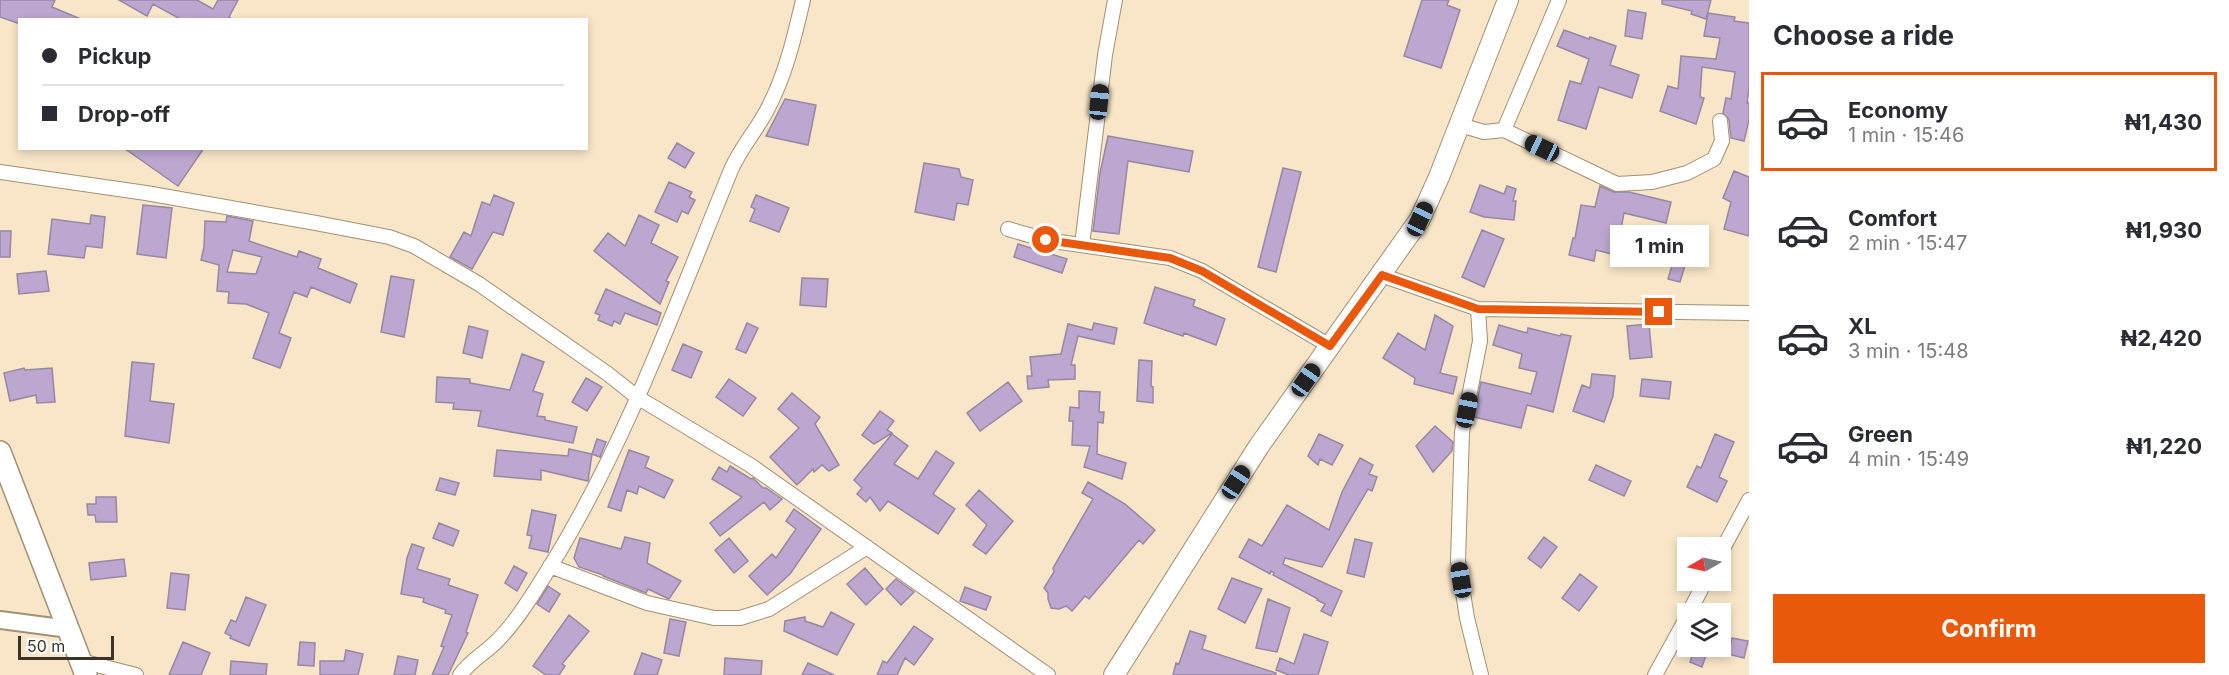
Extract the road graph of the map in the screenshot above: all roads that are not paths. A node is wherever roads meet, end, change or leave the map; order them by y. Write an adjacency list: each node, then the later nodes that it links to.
1 (803, 0): 15 (street)
2 (1115, 0): 10 (street)
3 (1508, 0): 6 (main road)
4 (1559, 0): 7 (street)
5 (1720, 121): 7 (street)
6 (1460, 125): 7 (street); 11 (main road)
7 (1504, 130)
8 (0, 172): 15 (street)
9 (1008, 229): 10 (street)
10 (1082, 245): 14 (street)
11 (1382, 275): 12 (street); 14 (main road)
12 (1478, 309): 13 (street); 29 (street)
13 (1749, 313)
14 (1330, 346): 28 (main road)
15 (637, 397): 19 (street); 20 (street)
16 (0, 452): 22 (main road)
17 (1749, 500): 18 (street)
18 (1729, 537)
19 (867, 547): 20 (street); 27 (street)
20 (550, 566): 26 (street)
21 (0, 620): 22 (street)
22 (69, 629): 24 (main road)
23 (1677, 634): 30 (street)
24 (84, 668): 25 (street)
25 (136, 675)
26 (460, 675)
27 (1048, 675)
28 (1114, 675)
29 (1481, 675)
30 (1655, 675)

